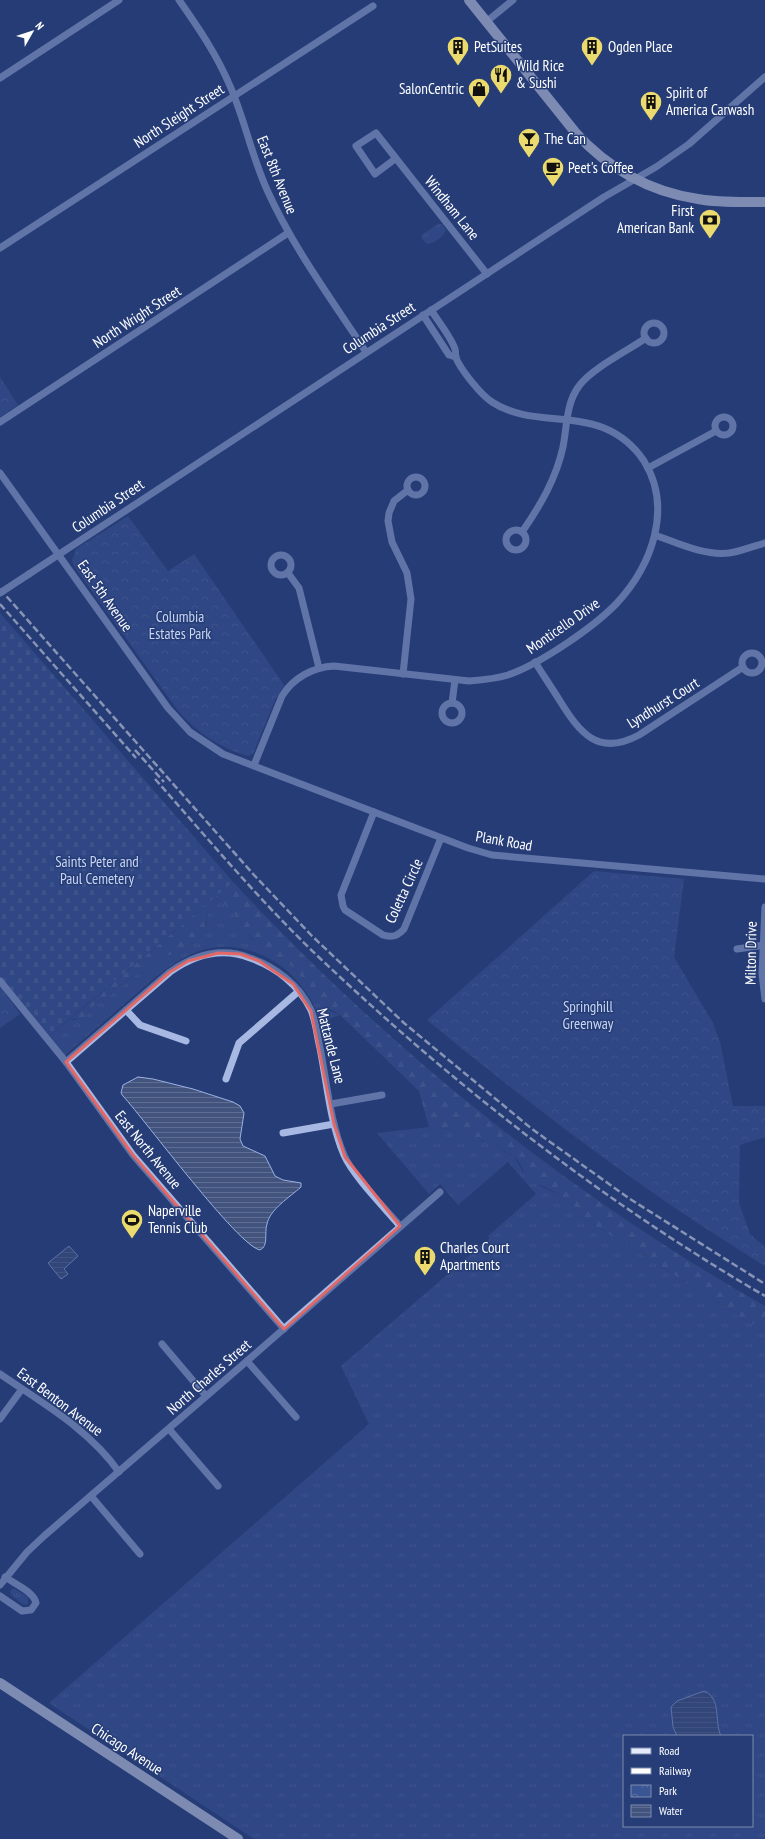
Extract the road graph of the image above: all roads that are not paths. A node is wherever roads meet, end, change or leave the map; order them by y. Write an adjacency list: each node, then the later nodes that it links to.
1 (119, 0): 8 (street)
2 (179, 0): 9 (street, East 8th Avenue)
3 (469, 0): 6 (main road)
4 (513, 0): 6 (street)
5 (373, 6): 9 (street, North Sleight Street)
6 (486, 22): 11 (main road)
7 (765, 77): 11 (street, Columbia Street)
8 (0, 78)
9 (234, 96): 13 (street, East 8th Avenue); 15 (street, North Sleight Street)
10 (395, 159): 10 (street, Windham Lane); 16 (street, Windham Lane)
11 (634, 179): 12 (main road); 16 (street, Columbia Street)
12 (765, 202)
13 (288, 233): 20 (street, East 8th Avenue); 23 (street, North Wright Street)
14 (0, 238): 15 (street)
15 (2, 247)
16 (487, 274): 17 (street, Columbia Street)
17 (431, 310): 18 (street, Columbia Street); 21 (street, Monticello Drive)
18 (423, 315): 20 (street, Columbia Street); 21 (street, Monticello Drive)
19 (646, 338): 22 (street)
20 (366, 352): 31 (street, Columbia Street)
21 (456, 357): 22 (street, Monticello Drive)
22 (567, 420): 25 (street, Monticello Drive); 28 (street)
23 (0, 422)
24 (716, 431): 25 (street)
25 (648, 468): 29 (street, Monticello Drive)
26 (0, 473): 31 (street, East 5th Avenue)
27 (408, 490): 37 (street)
28 (522, 532)
29 (655, 535): 30 (street); 34 (street, Monticello Drive)
30 (765, 543)
31 (59, 555): 33 (street, Columbia Street, bridge); 40 (street, East 5th Avenue)
32 (288, 573): 36 (street)
33 (0, 593)
34 (535, 662): 35 (street, Lyndhurst Court); 38 (street, Monticello Drive)
35 (743, 667)
36 (319, 668): 37 (street, Monticello Drive); 40 (street, Monticello Drive)
37 (403, 674): 38 (street, Monticello Drive)
38 (455, 680): 39 (street)
39 (452, 703)
40 (254, 765): 41 (street, Plank Road)
41 (374, 812): 42 (street, Plank Road); 42 (street, Coletta Circle)
42 (441, 838): 43 (street, Plank Road)
43 (765, 879)
44 (765, 907): 45 (street, Milton Drive)
45 (764, 945): 46 (street); 49 (street, Milton Drive)
46 (737, 949)
47 (0, 981): 52 (street, East North Avenue)
48 (299, 991): 50 (street, Mattande Lane); 53 (street); 55 (street, Mattande Lane)
49 (765, 1000)
50 (126, 1010): 51 (street); 52 (street, Mattande Lane)
51 (186, 1041)
52 (66, 1062): 60 (street, East North Avenue)
53 (226, 1079)
54 (382, 1095): 55 (street)
55 (331, 1104): 56 (street, Mattande Lane)
56 (334, 1124): 57 (street); 59 (street, Mattande Lane)
57 (282, 1133)
58 (440, 1192): 59 (street, North Charles Street)
59 (400, 1226): 60 (street, North Charles Street)
60 (284, 1329): 62 (street, North Charles Street)
61 (162, 1344): 65 (street)
62 (248, 1361): 65 (street, North Charles Street); 66 (street)
63 (0, 1374): 64 (street, East Benton Avenue)
64 (22, 1389): 67 (street); 69 (street, East Benton Avenue)
65 (206, 1396): 68 (street, North Charles Street)
66 (296, 1417)
67 (0, 1419)
68 (169, 1429): 69 (street, North Charles Street); 70 (street)
69 (119, 1472): 71 (street, North Charles Street)
70 (218, 1486)
71 (91, 1496): 72 (street); 73 (street, North Charles Street)
72 (140, 1554)
73 (6, 1577): 74 (street, North Charles Street); 75 (street)
74 (0, 1585)
75 (0, 1596)
76 (0, 1683): 77 (main road, Chicago Avenue)
77 (238, 1839)

